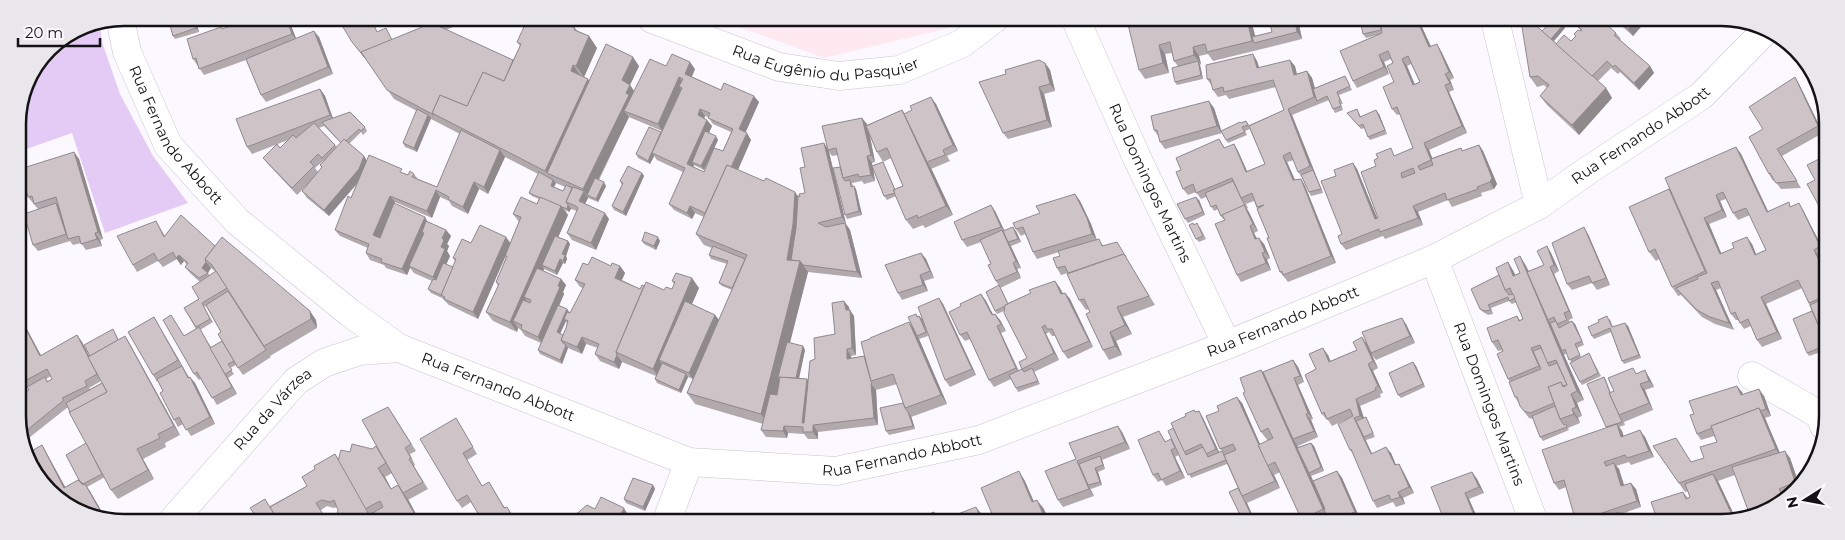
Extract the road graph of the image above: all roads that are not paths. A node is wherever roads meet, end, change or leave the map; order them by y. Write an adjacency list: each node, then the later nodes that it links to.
1 (122, 26): 10 (street, Rua Fernando Abbott)
2 (671, 26): 3 (street, Rua Eugênio du Pasquier)
3 (985, 26)
4 (1079, 26): 9 (street, Rua Domingos Martins)
5 (1496, 26): 7 (street)
6 (1761, 35): 7 (street, Rua Fernando Abbott)
7 (1539, 205): 8 (street, Rua Fernando Abbott)
8 (1434, 259): 9 (street, Rua Fernando Abbott); 16 (street, Rua Domingos Martins)
9 (1228, 345): 13 (street, Rua Fernando Abbott)
10 (399, 348): 13 (street, Rua Fernando Abbott); 14 (street, Rua da Várzea)
11 (1752, 376): 12 (street)
12 (1819, 414)
13 (689, 462): 15 (street)
14 (178, 514)
15 (669, 514)
16 (1531, 514)

